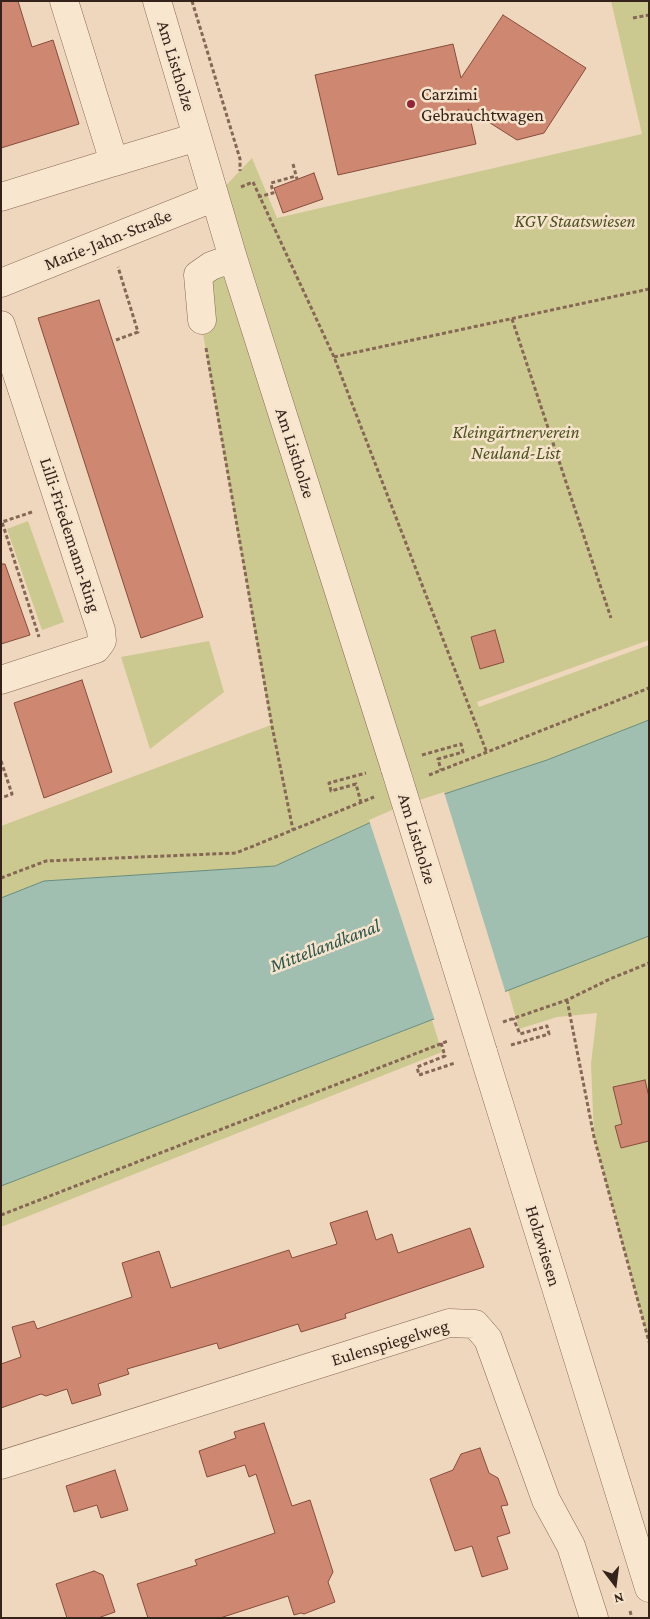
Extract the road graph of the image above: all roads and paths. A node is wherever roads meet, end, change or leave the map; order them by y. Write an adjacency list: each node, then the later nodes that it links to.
1 (64, 1): 6 (street)
2 (157, 1): 5 (street, Am Listholze)
3 (649, 15): 4 (path)
4 (633, 18)
5 (198, 137): 6 (street); 10 (street, Am Listholze)
6 (114, 162): 9 (street)
7 (293, 164): 11 (path)
8 (241, 187): 11 (path)
9 (1, 197)
10 (215, 197): 12 (street, Am Listholze); 14 (street, Marie-Jahn-Straße)
11 (258, 197): 20 (path)
12 (234, 258): 17 (street); 37 (street, Am Listholze, bridge)
13 (118, 266): 19 (path)
14 (1, 283)
15 (649, 289): 16 (path)
16 (512, 319): 20 (path); 22 (path)
17 (202, 320): 35 (path)
18 (1, 325): 24 (street, Lilli-Friedemann-Ring)
19 (116, 340)
20 (334, 357): 27 (path)
21 (34, 512): 23 (path)
22 (611, 618)
23 (46, 635)
24 (1, 680)
25 (649, 688): 27 (path)
26 (430, 752): 29 (path)
27 (487, 753): 29 (path)
28 (1, 762): 33 (path)
29 (441, 770): 31 (path)
30 (359, 774): 34 (path)
31 (423, 778)
32 (379, 795): 34 (path)
33 (1, 798)
34 (361, 802): 35 (path)
35 (293, 830): 36 (path)
36 (1, 878)
37 (436, 904): 49 (street, Holzwiesen, bridge)
38 (649, 964): 39 (path)
39 (567, 1000): 40 (path); 47 (path)
40 (514, 1018): 41 (path); 44 (path)
41 (495, 1024)
42 (450, 1040): 43 (path)
43 (441, 1043): 45 (path); 46 (path)
44 (520, 1043)
45 (449, 1065)
46 (1, 1215)
47 (649, 1342)
48 (1, 1465): 50 (street, Eulenspiegelweg)
49 (649, 1588)
50 (594, 1618)

